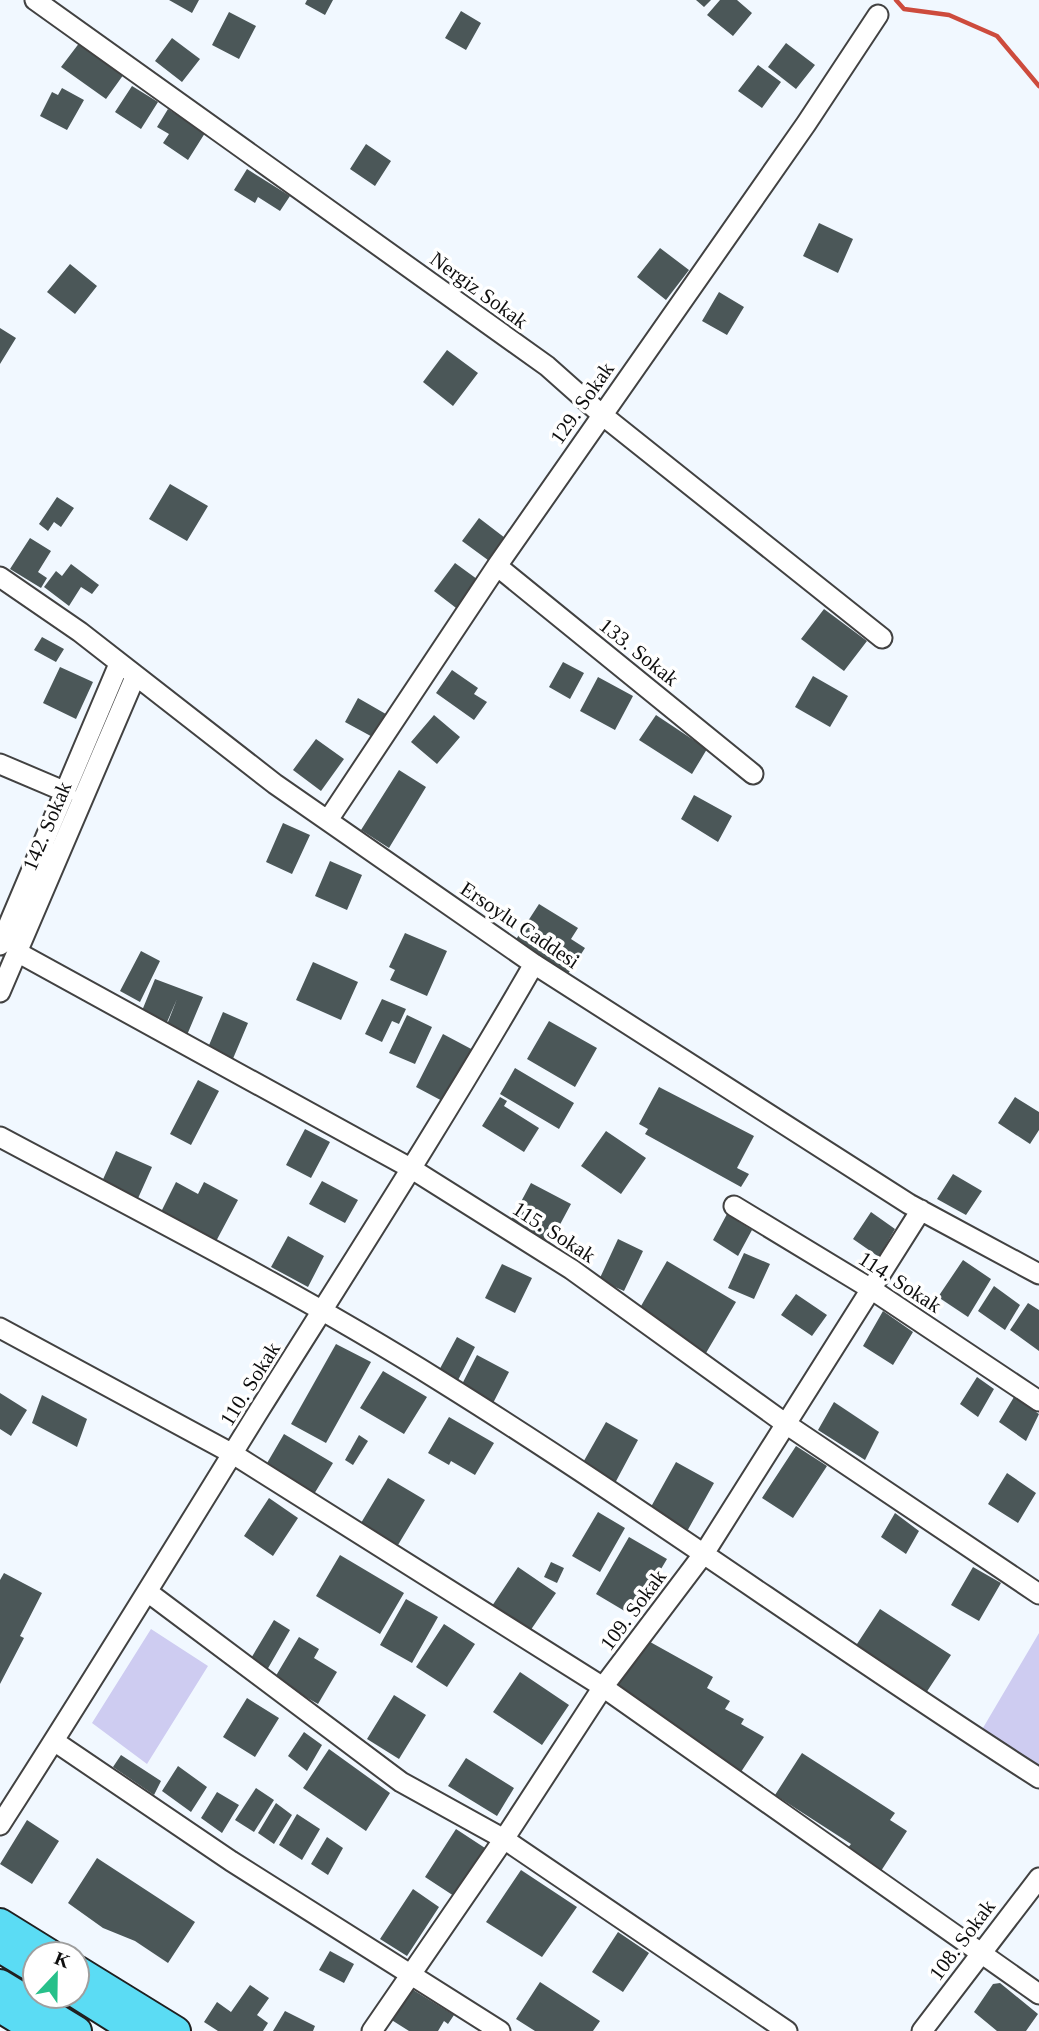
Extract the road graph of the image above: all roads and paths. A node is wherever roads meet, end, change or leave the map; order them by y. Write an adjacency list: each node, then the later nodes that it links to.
1 (34, 0): 3 (street, Nergiz Sokak)
2 (878, 15): 3 (street, 129. Sokak)
3 (601, 414): 4 (street, 129. Sokak); 6 (street, Nergiz Sokak)
4 (497, 566): 10 (street, 133. Sokak); 12 (street, 129. Sokak)
5 (0, 577): 7 (street, Ersoylu Caddesi)
6 (882, 638)
7 (119, 664): 8 (street, Ersoylu Caddesi); 11 (street)
8 (135, 677): 12 (street, Ersoylu Caddesi); 13 (street, 142. Sokak)
9 (0, 764): 11 (street)
10 (753, 774)
11 (66, 792): 13 (street)
12 (328, 820): 14 (street, Ersoylu Caddesi)
13 (9, 948): 15 (street, 142. Sokak); 17 (street, 115. Sokak)
14 (534, 964): 17 (street, 110. Sokak); 19 (street, Ersoylu Caddesi)
15 (0, 992)
16 (0, 1137): 22 (street)
17 (412, 1169): 22 (street, 110. Sokak); 25 (street, 115. Sokak)
18 (734, 1206): 21 (street, 114. Sokak)
19 (921, 1210): 20 (street, Ersoylu Caddesi); 21 (street, 109. Sokak)
20 (1039, 1273)
21 (871, 1289): 24 (street, 114. Sokak); 25 (street, 109. Sokak)
22 (324, 1309): 26 (street, 110. Sokak); 27 (street)
23 (0, 1328): 26 (street)
24 (1039, 1401)
25 (786, 1424): 27 (street, 109. Sokak); 29 (street, 115. Sokak)
26 (233, 1454): 28 (street, 110. Sokak); 30 (street)
27 (705, 1552): 30 (street, 109. Sokak); 32 (street)
28 (149, 1593): 31 (street, 110. Sokak); 34 (street)
29 (1039, 1594)
30 (603, 1687): 34 (street, 109. Sokak); 39 (street)
31 (54, 1741): 33 (street, 110. Sokak); 41 (street)
32 (1039, 1778)
33 (0, 1825)
34 (504, 1839): 41 (street, 109. Sokak); 53 (street)
35 (1039, 1878): 39 (street, 108. Sokak)
36 (0, 1923): 37 (highway)
37 (27, 1940)
38 (0, 1948): 40 (highway)
39 (980, 1954): 44 (street); 54 (street, 108. Sokak)
40 (21, 1961)
41 (409, 1975): 51 (street, 109. Sokak); 52 (street)
42 (91, 1979): 50 (highway)
43 (0, 1984): 48 (highway)
44 (1039, 1994)
45 (91, 2003): 49 (highway)
46 (0, 2008): 47 (highway)
47 (38, 2031)
48 (77, 2031)
49 (136, 2031)
50 (176, 2031)
51 (372, 2031)
52 (500, 2031)
53 (787, 2031)
54 (922, 2031)

